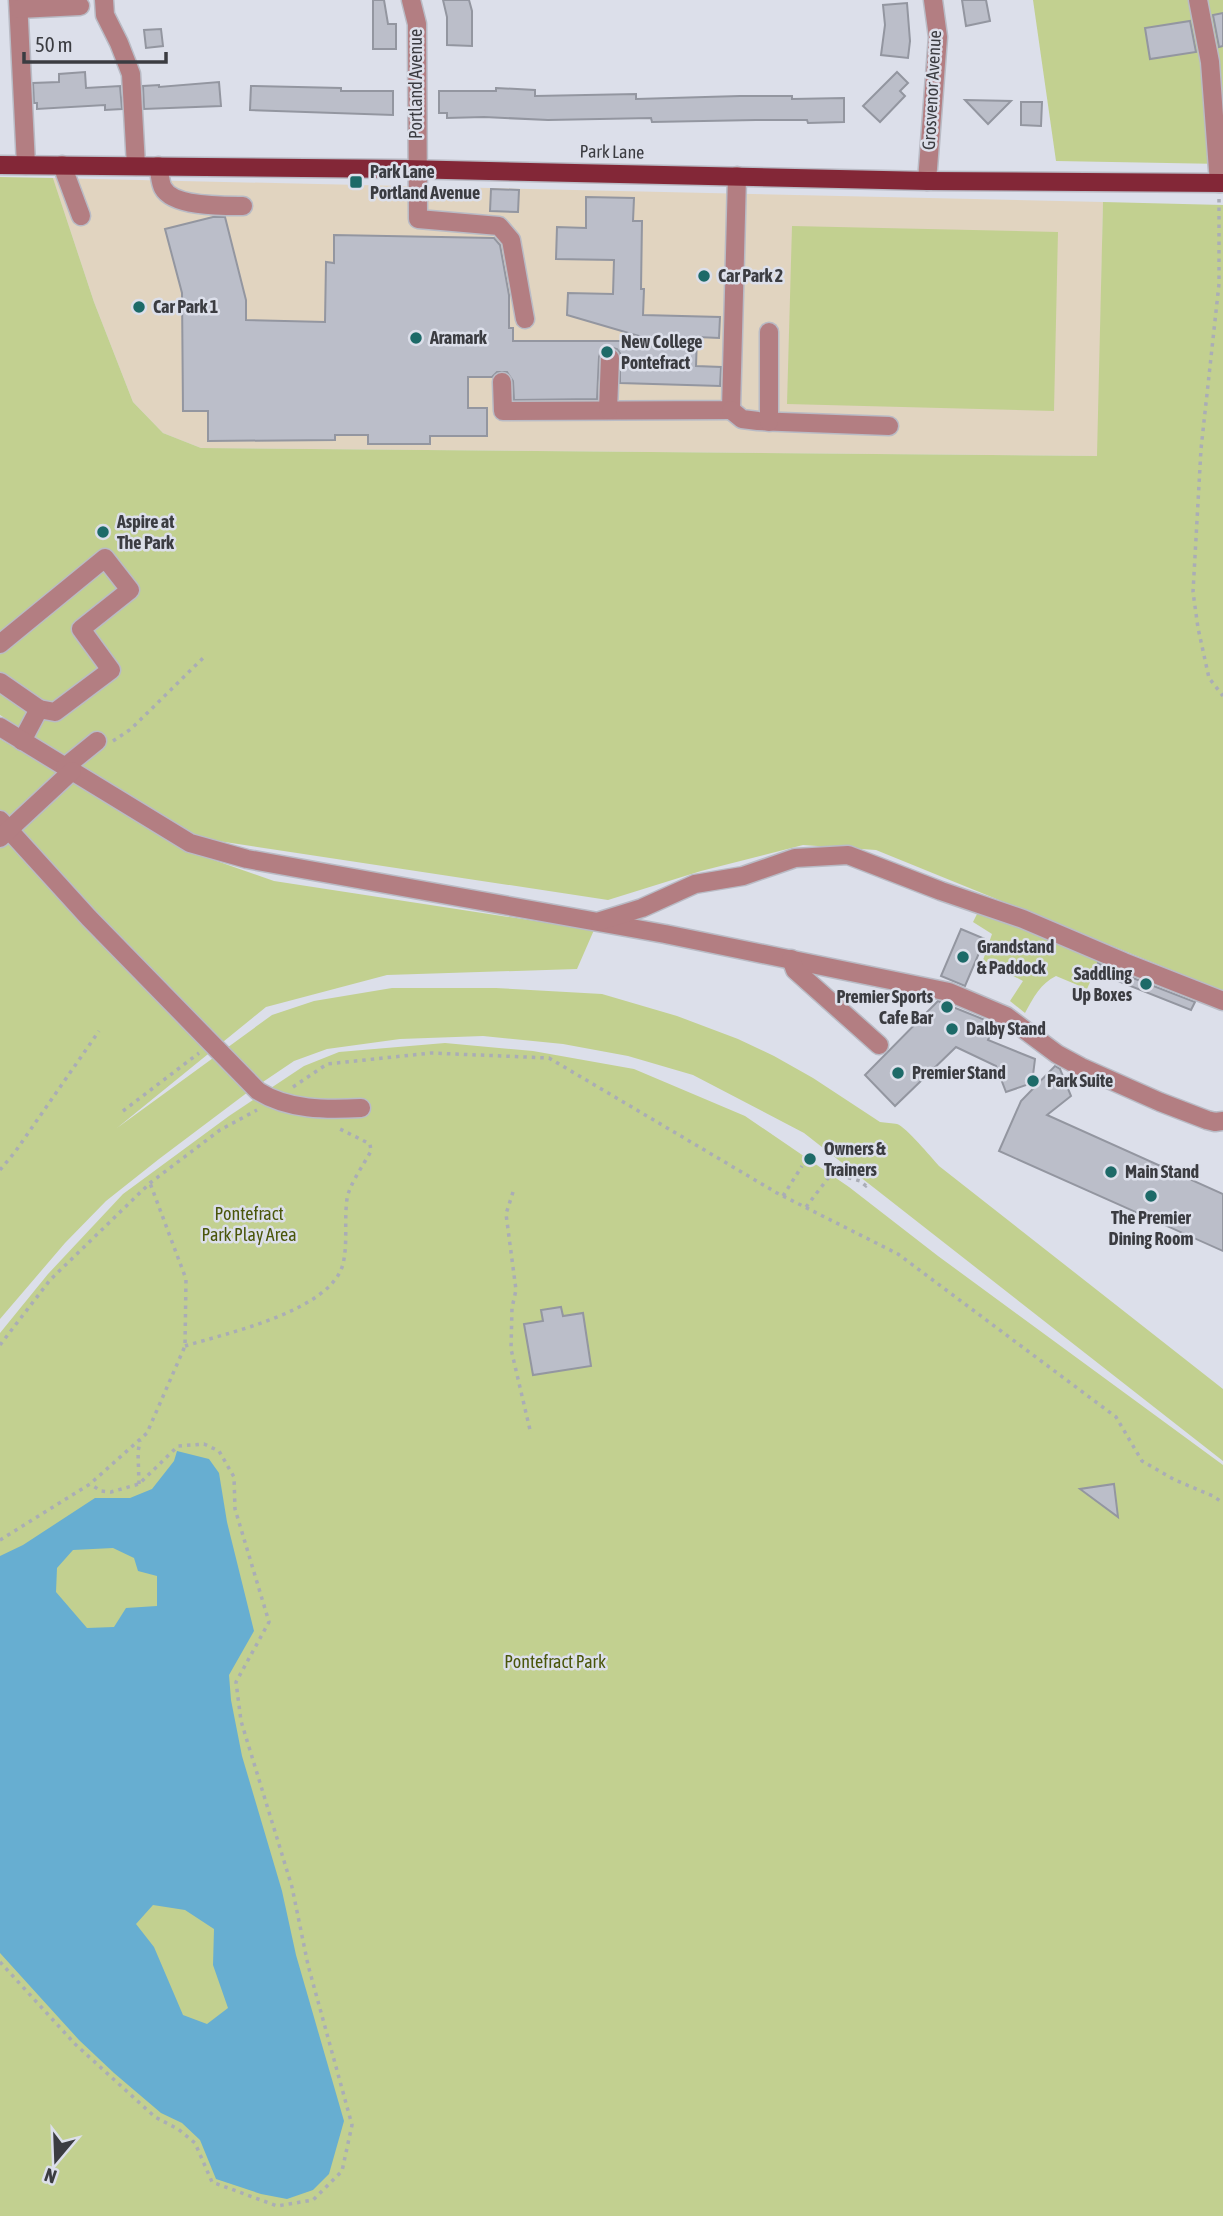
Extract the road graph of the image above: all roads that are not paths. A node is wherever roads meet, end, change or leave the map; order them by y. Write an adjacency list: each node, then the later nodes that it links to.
1 (104, 0): 10 (street)
2 (411, 0): 12 (street, Portland Avenue)
3 (933, 0): 14 (street, Grosvenor Avenue)
4 (1198, 0): 15 (street)
5 (18, 5): 6 (street); 8 (street)
6 (80, 6)
7 (0, 165): 8 (main road, Park Lane)
8 (26, 165): 9 (main road, Park Lane)
9 (62, 165): 10 (main road, Park Lane); 17 (street)
10 (136, 166): 11 (main road, Park Lane)
11 (158, 166): 12 (main road, Park Lane); 16 (street)
12 (416, 169): 13 (main road, Park Lane); 18 (street, Portland Avenue)
13 (737, 176): 14 (main road, Park Lane); 22 (street)
14 (927, 181): 15 (main road, Park Lane)
15 (1221, 183)
16 (243, 206)
17 (81, 216)
18 (525, 319)
19 (769, 332): 24 (street)
20 (610, 358): 23 (street)
21 (502, 382): 23 (street)
22 (731, 410): 23 (street); 24 (street)
23 (608, 411)
24 (769, 422): 25 (street)
25 (889, 426)
26 (0, 644): 28 (street)
27 (0, 682): 28 (street)
28 (39, 709): 30 (street)
29 (0, 727): 30 (street)
30 (22, 741): 32 (street)
31 (103, 743): 32 (street)
32 (68, 769): 33 (street); 34 (street)
33 (3, 829): 38 (street)
34 (596, 922): 35 (street); 36 (street)
35 (791, 958): 37 (street); 39 (street)
36 (1223, 1001)
37 (878, 1045)
38 (361, 1108)
39 (1223, 1121)

